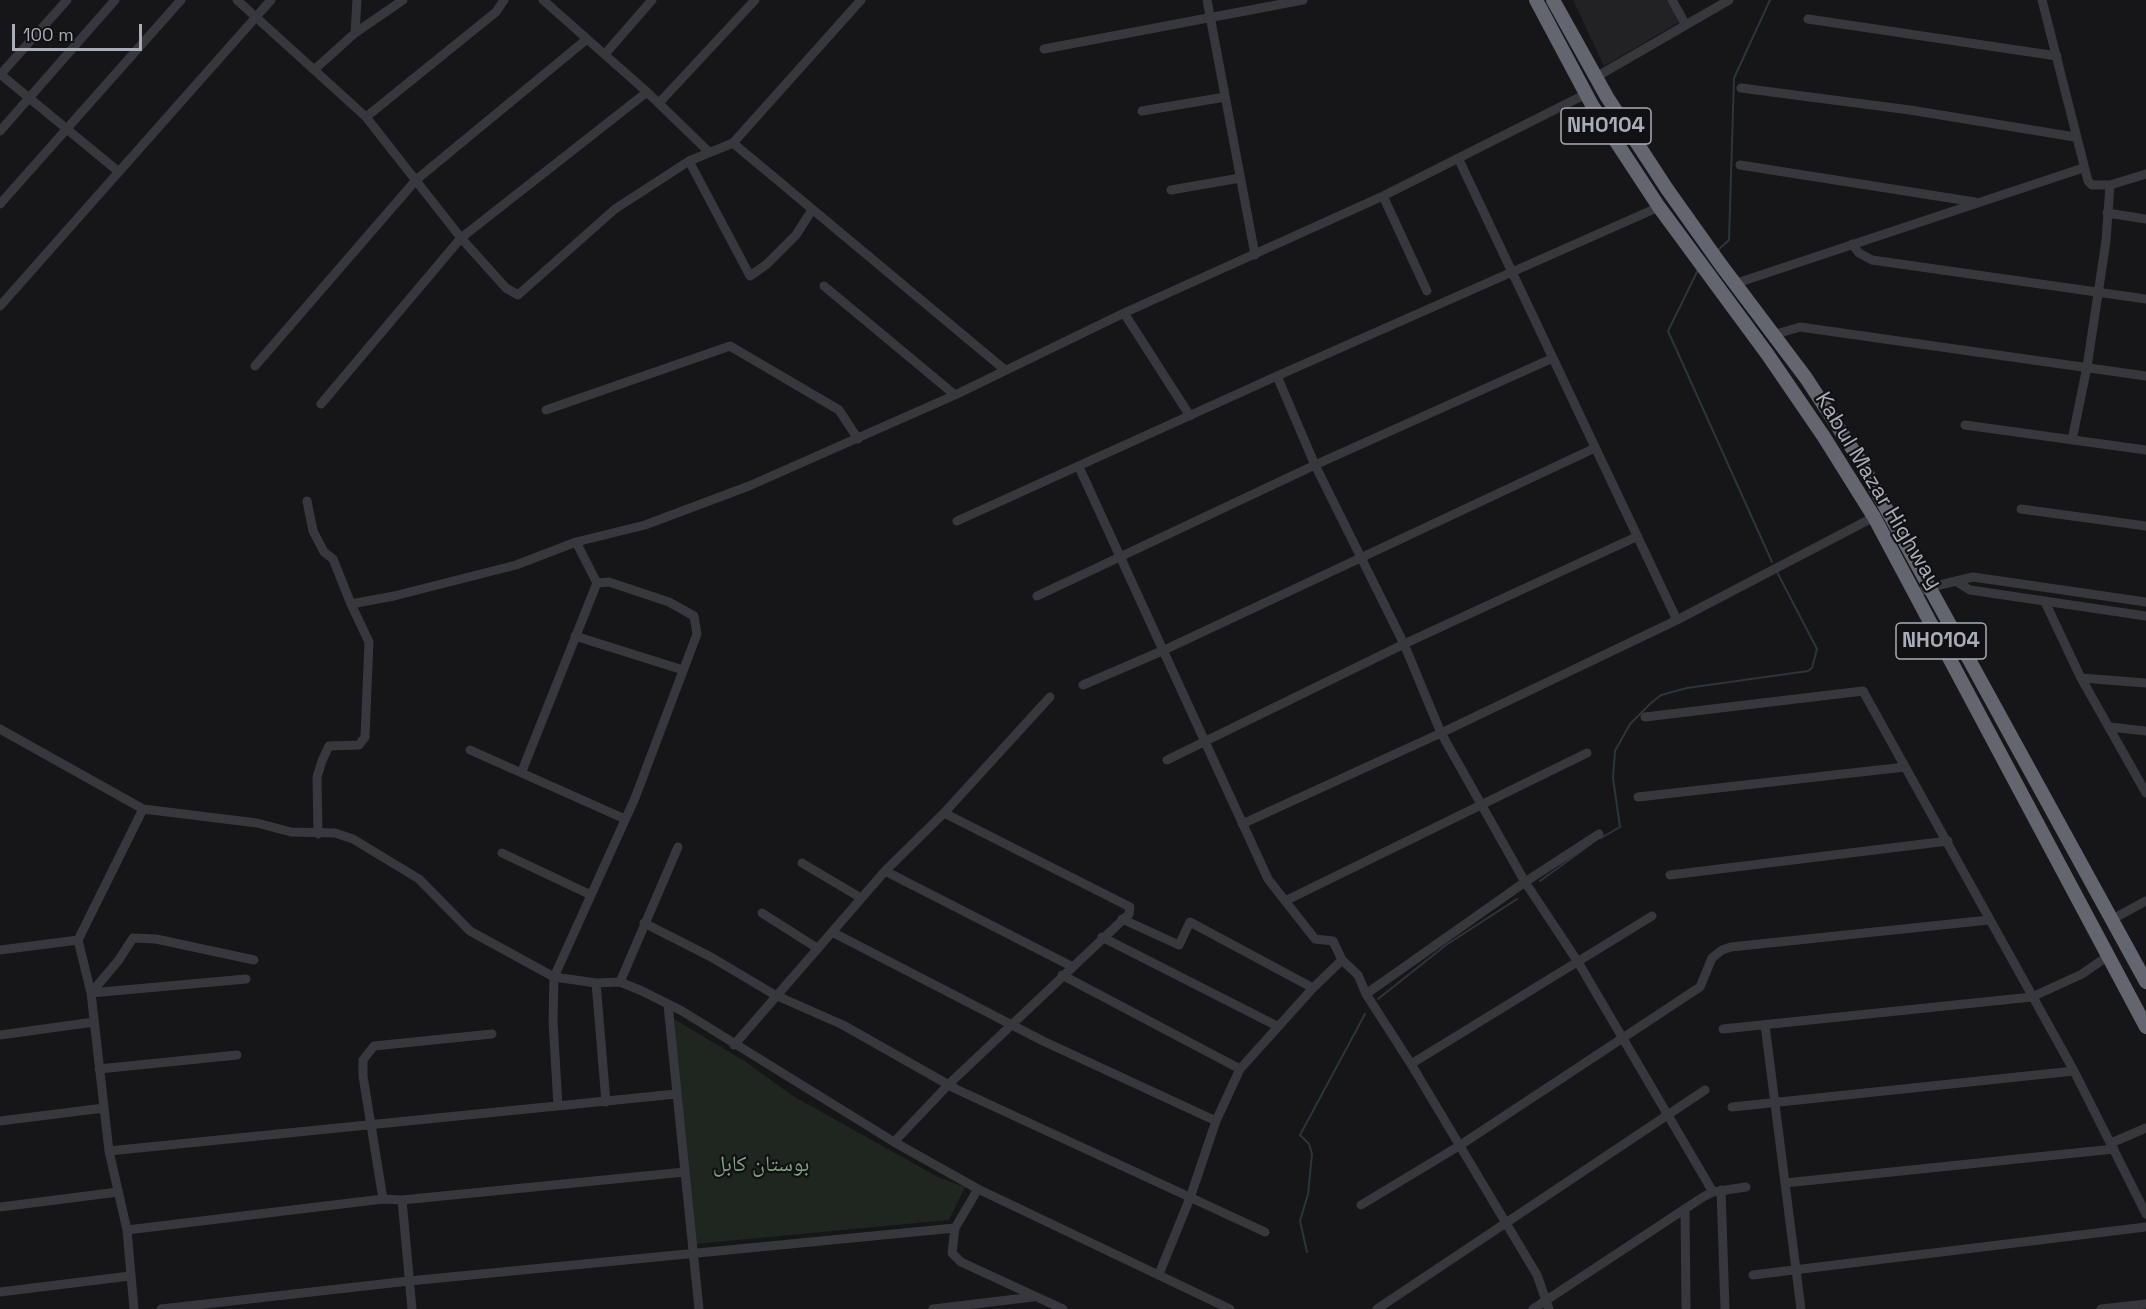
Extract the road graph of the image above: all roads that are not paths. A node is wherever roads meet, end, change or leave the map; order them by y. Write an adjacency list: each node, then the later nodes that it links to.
1 (67, 0): 30 (street)
2 (115, 0): 36 (street)
3 (181, 0): 41 (street)
4 (237, 0): 20 (street)
5 (271, 0): 20 (street)
6 (357, 0): 24 (street)
7 (403, 0): 24 (street)
8 (504, 0): 40 (street)
9 (543, 0): 25 (street)
10 (652, 0): 27 (street)
11 (755, 0): 38 (street)
12 (861, 0): 44 (street)
13 (1207, 0): 21 (street)
14 (1303, 0): 21 (street)
15 (1536, 0): 37 (highway, Kabul Mazar Highway / NH0104)
16 (1553, 0): 31 (highway, Kabul Mazar Highway / NH0104)
17 (1672, 0): 23 (street)
18 (1729, 0): 23 (street)
19 (2042, 0): 28 (street)
20 (255, 16): 29 (street); 50 (street)
21 (1210, 18): 26 (street); 34 (street)
22 (1808, 19): 28 (street)
23 (1686, 25): 31 (street)
24 (356, 33): 29 (street)
25 (587, 39): 27 (street); 53 (street)
26 (1044, 49)
27 (605, 54): 33 (street)
28 (2057, 56): 43 (street)
29 (314, 70): 40 (street)
30 (0, 74): 36 (street)
31 (1596, 77): 35 (highway, Kabul Mazar Highway / NH0104)
32 (1741, 88): 43 (street)
33 (647, 92): 38 (street); 64 (street)
34 (1225, 97): 39 (street); 52 (street)
35 (1607, 97): 37 (highway); 55 (highway, Kabul Mazar Highway / NH0104)
36 (29, 98): 41 (street); 42 (street)
37 (1589, 100): 46 (street); 59 (highway, Kabul Mazar Highway / NH0104)
38 (658, 103): 45 (street)
39 (1142, 111)
40 (366, 117): 53 (street)
41 (66, 130): 50 (street); 60 (street)
42 (0, 131)
43 (2075, 136): 49 (street)
44 (733, 143): 45 (street); 61 (street)
45 (708, 151): 47 (street)
46 (1459, 160): 57 (street); 67 (street)
47 (689, 161): 61 (street); 64 (street)
48 (1740, 165): 58 (street)
49 (2083, 168): 54 (street); 58 (street)
50 (119, 172): 73 (street)
51 (2146, 174): 54 (street)
52 (1240, 178): 56 (street); 66 (street)
53 (416, 180): 64 (street); 77 (street)
54 (2110, 185): 62 (street)
55 (1667, 189): 59 (highway); 68 (highway, Kabul Mazar Highway / NH0104)
56 (1172, 190)
57 (1383, 196): 66 (street); 70 (street)
58 (1975, 202): 65 (street)
59 (1656, 203): 67 (street); 94 (highway, Kabul Mazar Highway / NH0104)
60 (0, 204)
61 (812, 210): 79 (street)
62 (2107, 213): 63 (street); 71 (street)
63 (2146, 219)
64 (461, 238): 83 (street)
65 (1852, 244): 68 (street); 71 (street)
66 (1255, 255): 74 (street)
67 (1514, 271): 76 (street); 80 (street)
68 (1734, 284): 75 (highway, Kabul Mazar Highway / NH0104)
69 (824, 286): 82 (street)
70 (1427, 291)
71 (2098, 292): 72 (street); 78 (street)
72 (2146, 299)
73 (0, 306)
74 (1124, 313): 79 (street); 85 (street)
75 (1773, 334): 78 (street); 91 (highway, Kabul Mazar Highway / NH0104)
76 (1553, 358): 89 (street); 92 (street)
77 (255, 366)
78 (2087, 367): 81 (street); 88 (street)
79 (1005, 370): 82 (street)
80 (1277, 376): 85 (street); 92 (street)
81 (2146, 376)
82 (955, 395): 87 (street)
83 (321, 404)
84 (546, 410): 87 (street)
85 (1190, 416): 93 (street)
86 (1965, 424): 88 (street)
87 (858, 439): 101 (street)
88 (2072, 440): 90 (street)
89 (1595, 448): 100 (street); 102 (street)
90 (2146, 450)
91 (1859, 459): 94 (highway); 107 (highway, Kabul Mazar Highway / NH0104)
92 (1315, 465): 102 (street); 103 (street)
93 (1079, 467): 98 (street); 103 (street)
94 (1844, 468): 97 (highway, Kabul Mazar Highway / NH0104)
95 (307, 501): 113 (street)
96 (2021, 509): 99 (street)
97 (1874, 517): 108 (highway, Kabul Mazar Highway / NH0104); 115 (street)
98 (957, 521)
99 (2146, 526)
100 (1636, 537): 115 (street); 117 (street)
101 (576, 542): 105 (street); 113 (street)
102 (1361, 558): 117 (street); 118 (street)
103 (1121, 559): 109 (street); 118 (street)
104 (1957, 582): 106 (street); 107 (street); 110 (street)
105 (597, 583): 116 (street); 119 (street)
106 (2033, 586): 110 (street); 112 (street)
107 (1931, 587): 108 (street); 159 (highway, Kabul Mazar Highway / NH0104)
108 (1916, 594): 166 (highway, Kabul Mazar Highway / NH0104)
109 (1037, 596)
110 (2031, 600): 111 (street)
111 (2045, 602): 114 (street); 120 (street)
112 (2146, 602)
113 (351, 604): 142 (street)
114 (2146, 616)
115 (1677, 620): 128 (street)
116 (575, 636): 119 (street); 134 (street)
117 (1404, 644): 128 (street); 129 (street)
118 (1162, 651): 122 (street); 129 (street)
119 (683, 670): 140 (street)
120 (2081, 678): 121 (street); 125 (street)
121 (2146, 683)
122 (1083, 685)
123 (1050, 697): 139 (street)
124 (1645, 717): 133 (street)
125 (2110, 727): 127 (street); 135 (street)
126 (0, 729): 138 (street)
127 (2146, 731)
128 (1441, 733): 137 (street); 141 (street)
129 (1205, 742): 132 (street); 141 (street)
130 (470, 750): 134 (street)
131 (1587, 753): 137 (street)
132 (1167, 760)
133 (1905, 767): 136 (street); 144 (street)
134 (522, 771): 140 (street)
135 (2146, 793)
136 (1638, 797)
137 (1481, 806): 150 (street); 153 (street)
138 (143, 809): 142 (street); 163 (street)
139 (944, 813): 148 (street); 157 (street)
140 (625, 819): 151 (street)
141 (1242, 824): 153 (street)
142 (318, 834): 172 (street)
143 (1599, 834): 150 (street)
144 (1948, 841): 149 (street); 158 (street)
145 (678, 847): 160 (street)
146 (502, 854): 151 (street)
147 (802, 862): 152 (street)
148 (885, 872): 152 (street); 170 (street)
149 (1670, 875)
150 (1525, 882): 169 (street); 179 (street)
151 (591, 895): 172 (street)
152 (861, 898): 161 (street)
153 (1285, 901): 168 (street)
154 (2146, 901): 159 (street)
155 (762, 913): 164 (street)
156 (1652, 916): 169 (street)
157 (1122, 919): 162 (street); 177 (street)
158 (1989, 920): 181 (street); 191 (street)
159 (2111, 920): 175 (highway, Kabul Mazar Highway / NH0104)
160 (644, 923): 174 (street); 180 (street)
161 (832, 932): 164 (street); 184 (street)
162 (1102, 937): 170 (street); 186 (street)
163 (78, 940): 165 (street); 178 (street)
164 (817, 948): 180 (street)
165 (0, 950)
166 (2108, 956): 181 (street); 187 (highway, Kabul Mazar Highway / NH0104)
167 (254, 960): 178 (street)
168 (1342, 960): 177 (street); 179 (street)
169 (1578, 962): 191 (street); 194 (street)
170 (1071, 966): 171 (street)
171 (1062, 975): 184 (street); 196 (street)
172 (554, 977): 176 (street); 203 (street)
173 (246, 979): 178 (street)
174 (620, 982): 176 (street); 182 (street)
175 (2146, 982)
176 (596, 983): 201 (street)
177 (1313, 988): 186 (street)
178 (91, 993): 183 (street)
179 (1366, 994): 194 (street)
180 (775, 995): 192 (street); 198 (street)
181 (2032, 997): 185 (street); 197 (street)
182 (668, 1005): 192 (street); 200 (street)
183 (94, 1022): 190 (street); 195 (street)
184 (1014, 1023): 198 (street); 208 (street)
185 (1765, 1025): 188 (street); 202 (street)
186 (1277, 1026): 196 (street)
187 (2146, 1027)
188 (1723, 1029)
189 (492, 1034): 209 (street)
190 (0, 1035)
191 (1624, 1039): 206 (street); 212 (street)
192 (734, 1045): 211 (street)
193 (237, 1055): 195 (street)
194 (1411, 1064): 212 (street)
195 (99, 1069): 205 (street)
196 (1240, 1069): 208 (street)
197 (2074, 1071): 202 (street); 213 (street)
198 (949, 1084): 211 (street); 221 (street)
199 (1705, 1090): 206 (street)
200 (676, 1094): 201 (street); 215 (street)
201 (606, 1102): 203 (street)
202 (1775, 1103): 204 (street); 216 (street)
203 (558, 1106): 209 (street)
204 (1732, 1107)
205 (104, 1108): 207 (street); 214 (street)
206 (1668, 1114): 219 (street); 228 (street)
207 (0, 1121)
208 (1216, 1121): 221 (street)
209 (372, 1123): 214 (street); 222 (street)
210 (2146, 1128): 213 (street)
211 (894, 1142): 218 (street)
212 (1459, 1146): 224 (street); 228 (street)
213 (2113, 1146): 216 (street); 227 (street)
214 (109, 1151): 220 (street)
215 (685, 1172): 223 (street); 233 (street)
216 (1785, 1183): 234 (street)
217 (1746, 1187): 219 (street)
218 (978, 1189): 230 (street); 235 (street)
219 (1717, 1191): 226 (street); 253 (street)
220 (118, 1192): 225 (street); 231 (street)
221 (1190, 1198): 232 (street); 235 (street)
222 (382, 1199): 223 (street); 231 (street)
223 (402, 1200): 238 (street)
224 (1360, 1205)
225 (0, 1207)
226 (1685, 1209): 241 (street); 243 (street)
227 (2146, 1214)
228 (1504, 1222): 241 (street); 251 (street)
229 (2146, 1227): 234 (street)
230 (956, 1228): 233 (street); 240 (street)
231 (127, 1230): 237 (street)
232 (1265, 1232)
233 (692, 1252): 238 (street); 247 (street)
234 (1796, 1269): 236 (street); 254 (street)
235 (1159, 1274): 250 (street)
236 (1753, 1275)
237 (130, 1276): 239 (street); 244 (street)
238 (409, 1281): 245 (street); 246 (street)
239 (0, 1292)
240 (1034, 1297): 248 (street); 249 (street)
241 (1548, 1304): 252 (street)
242 (2146, 1304): 255 (street)
243 (1686, 1307)
244 (134, 1309)
245 (161, 1309)
246 (412, 1309)
247 (699, 1309)
248 (933, 1309)
249 (1063, 1309)
250 (1230, 1309)
251 (1377, 1309)
252 (1533, 1309)
253 (1725, 1309)
254 (1801, 1309)
255 (2101, 1309)

